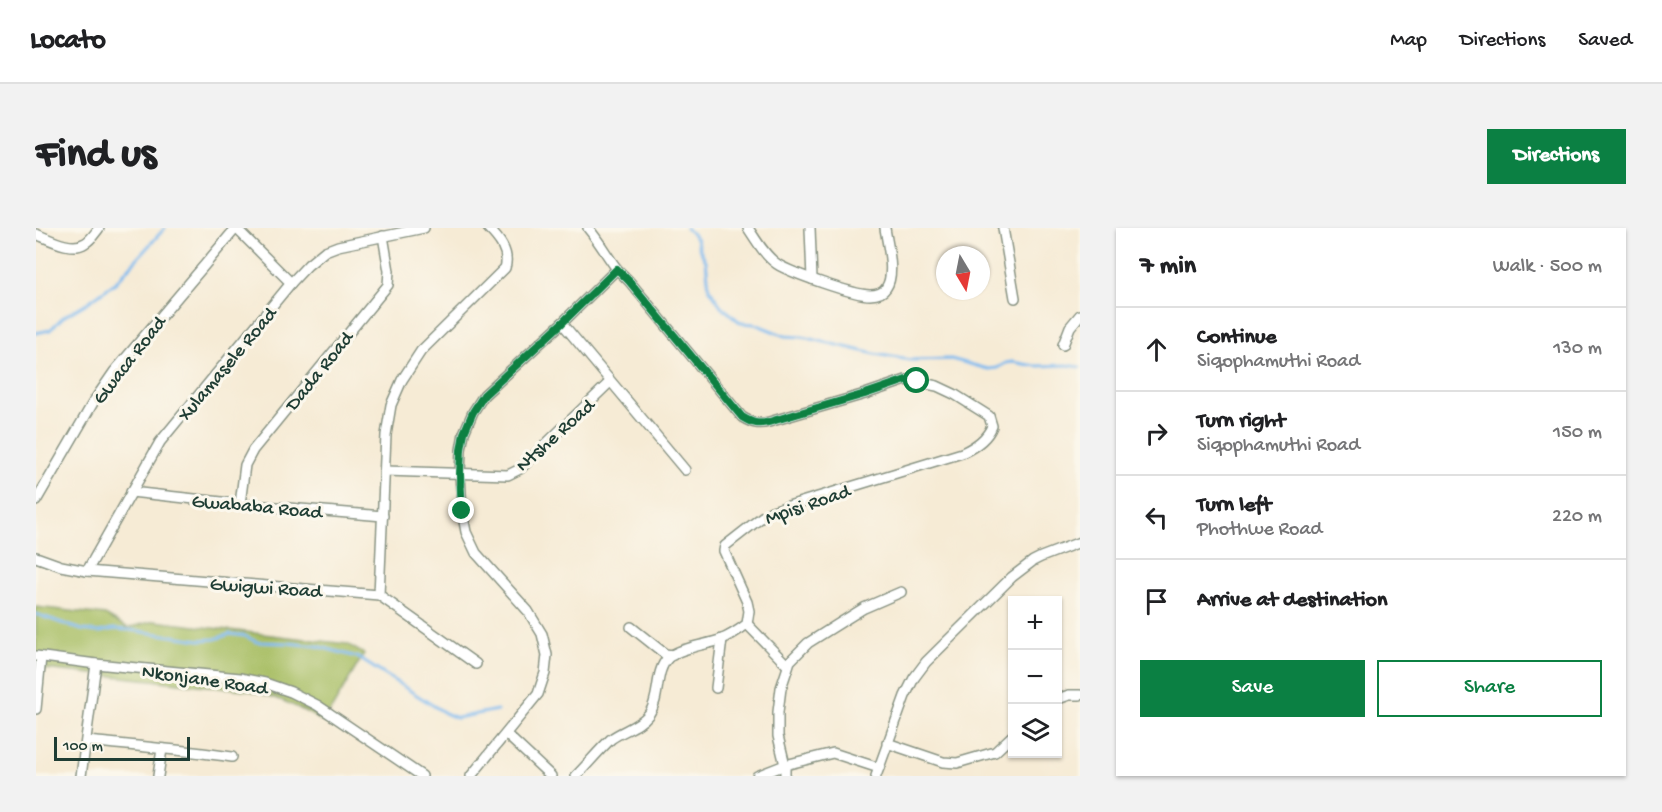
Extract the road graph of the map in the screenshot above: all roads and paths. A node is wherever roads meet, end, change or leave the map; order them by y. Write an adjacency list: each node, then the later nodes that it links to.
1 (38, 228): 11 (street)
2 (99, 228): 11 (street)
3 (236, 228): 15 (street); 25 (street, Gwaca Road)
4 (424, 228): 12 (street, Xulamasele Road)
5 (488, 228): 22 (street)
6 (588, 228): 13 (street)
7 (748, 228): 14 (street)
8 (810, 228): 14 (street)
9 (885, 228): 14 (street)
10 (1004, 228): 16 (street)
11 (36, 233)
12 (383, 236): 15 (street, Xulamasele Road); 26 (street, Dada Road)
13 (617, 269): 18 (street); 33 (street, Mpisi Road)
14 (812, 279)
15 (291, 283): 24 (street, Xulamasele Road)
16 (1016, 298)
17 (1080, 315): 19 (street)
18 (562, 323): 20 (street); 23 (street)
19 (1063, 345)
20 (610, 382): 21 (street); 23 (street, Ntshe Road)
21 (684, 470)
22 (385, 471): 23 (street, Ntshe Road); 27 (street)
23 (460, 474): 45 (street)
24 (131, 492): 26 (street, Gwababa Road); 30 (street, Xulamasele Road)
25 (36, 501)
26 (240, 504): 27 (street, Gwababa Road)
27 (383, 516): 32 (street)
28 (1080, 542): 48 (street)
29 (36, 557): 30 (street, Gwigwi Road)
30 (87, 571): 32 (street, Gwigwi Road)
31 (901, 592): 40 (street)
32 (379, 595): 39 (street)
33 (747, 624): 35 (street); 40 (street)
34 (632, 627): 36 (street)
35 (722, 639): 36 (street); 41 (street)
36 (673, 655): 58 (street)
37 (39, 656): 38 (street, Nkonjane Road); 44 (street)
38 (96, 664): 47 (street); 55 (street, Nkonjane Road)
39 (476, 664)
40 (788, 666): 51 (street)
41 (716, 688)
42 (1080, 695): 43 (street)
43 (1062, 698)
44 (36, 709)
45 (506, 734): 56 (street); 57 (street)
46 (1008, 740): 48 (street)
47 (87, 741): 49 (street); 53 (street)
48 (887, 743): 52 (street)
49 (162, 749): 50 (street); 54 (street)
50 (232, 757)
51 (785, 765): 52 (street); 59 (street); 60 (street)
52 (877, 772)
53 (81, 776)
54 (158, 776)
55 (422, 776)
56 (471, 776)
57 (551, 776)
58 (576, 776)
59 (757, 776)
60 (784, 776)

